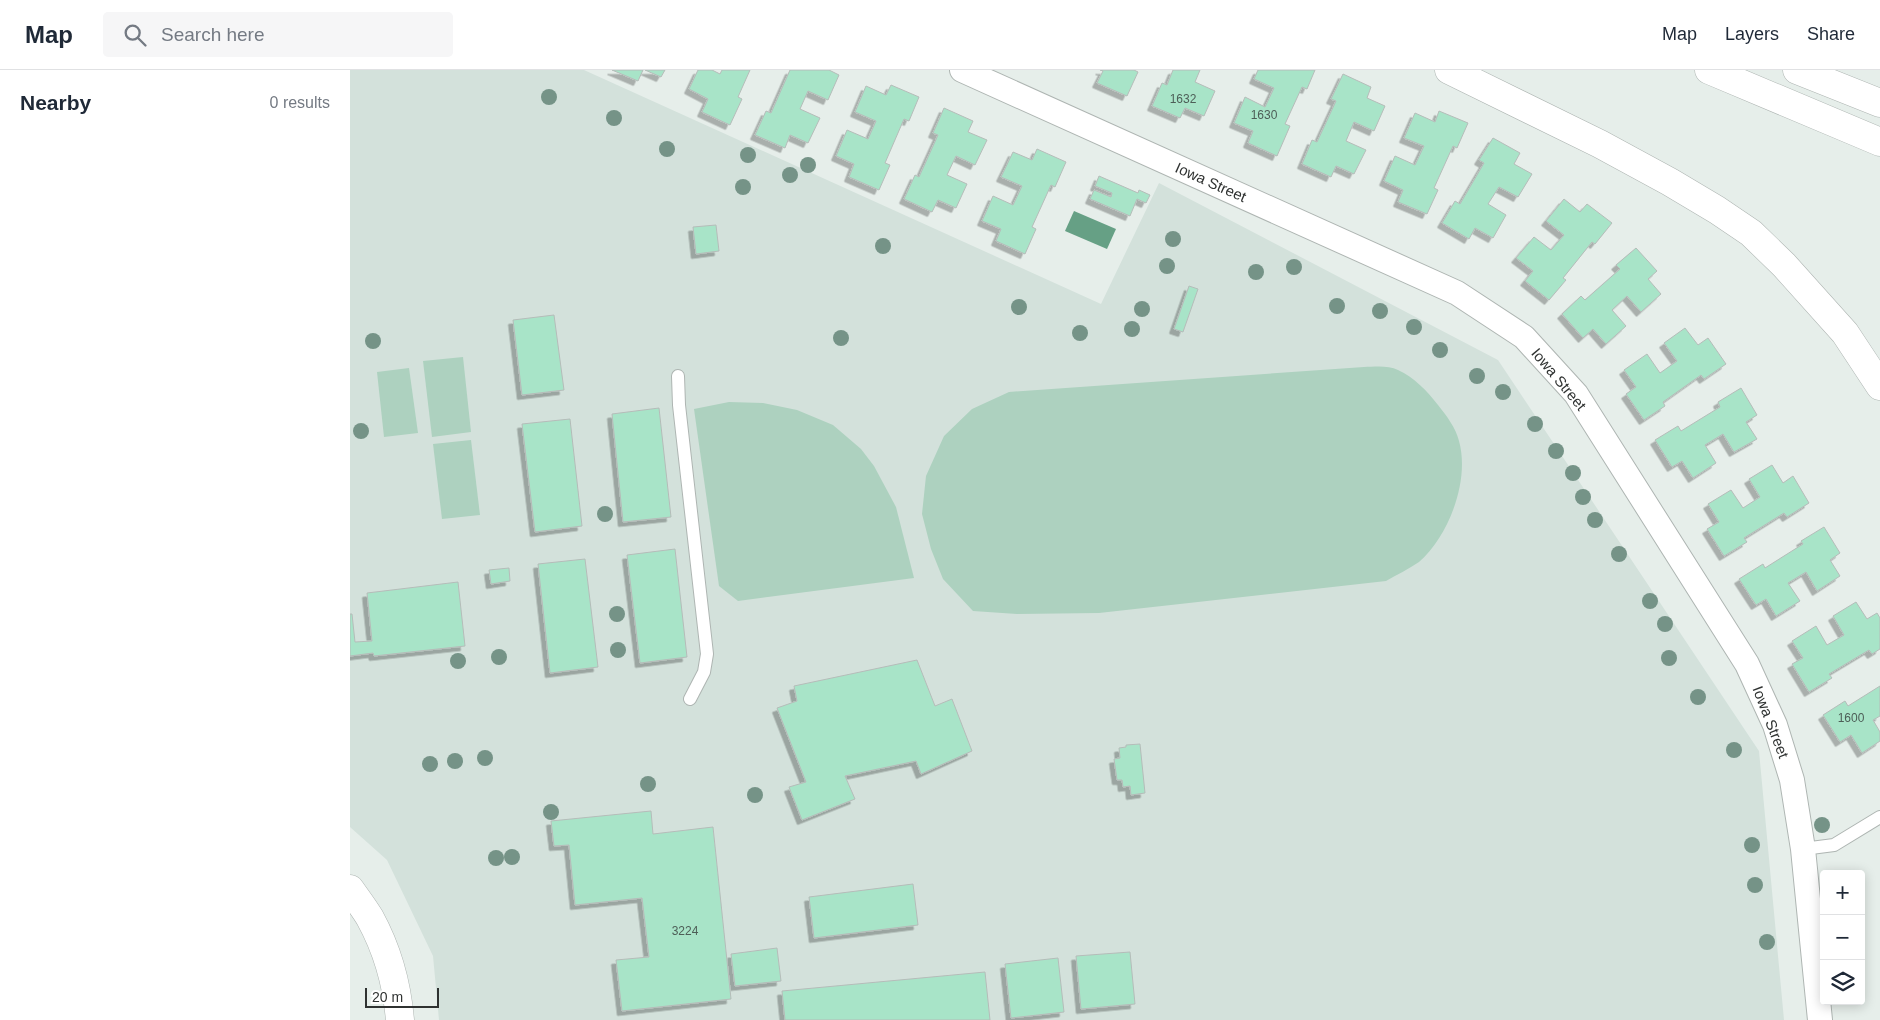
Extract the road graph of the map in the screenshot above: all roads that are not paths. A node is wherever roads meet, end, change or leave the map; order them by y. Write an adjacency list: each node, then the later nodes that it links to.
1 (962, 70): 11 (street, Iowa Street)
2 (1449, 70): 8 (main road)
3 (1709, 70): 6 (main road)
4 (1797, 70): 5 (main road)
5 (1880, 103)
6 (1880, 142)
7 (678, 376): 9 (lane)
8 (1880, 386)
9 (690, 699)
10 (1880, 816): 11 (lane)
11 (1803, 849): 14 (street, Iowa Street)
12 (350, 889): 13 (main road)
13 (400, 1020)
14 (1820, 1020)

